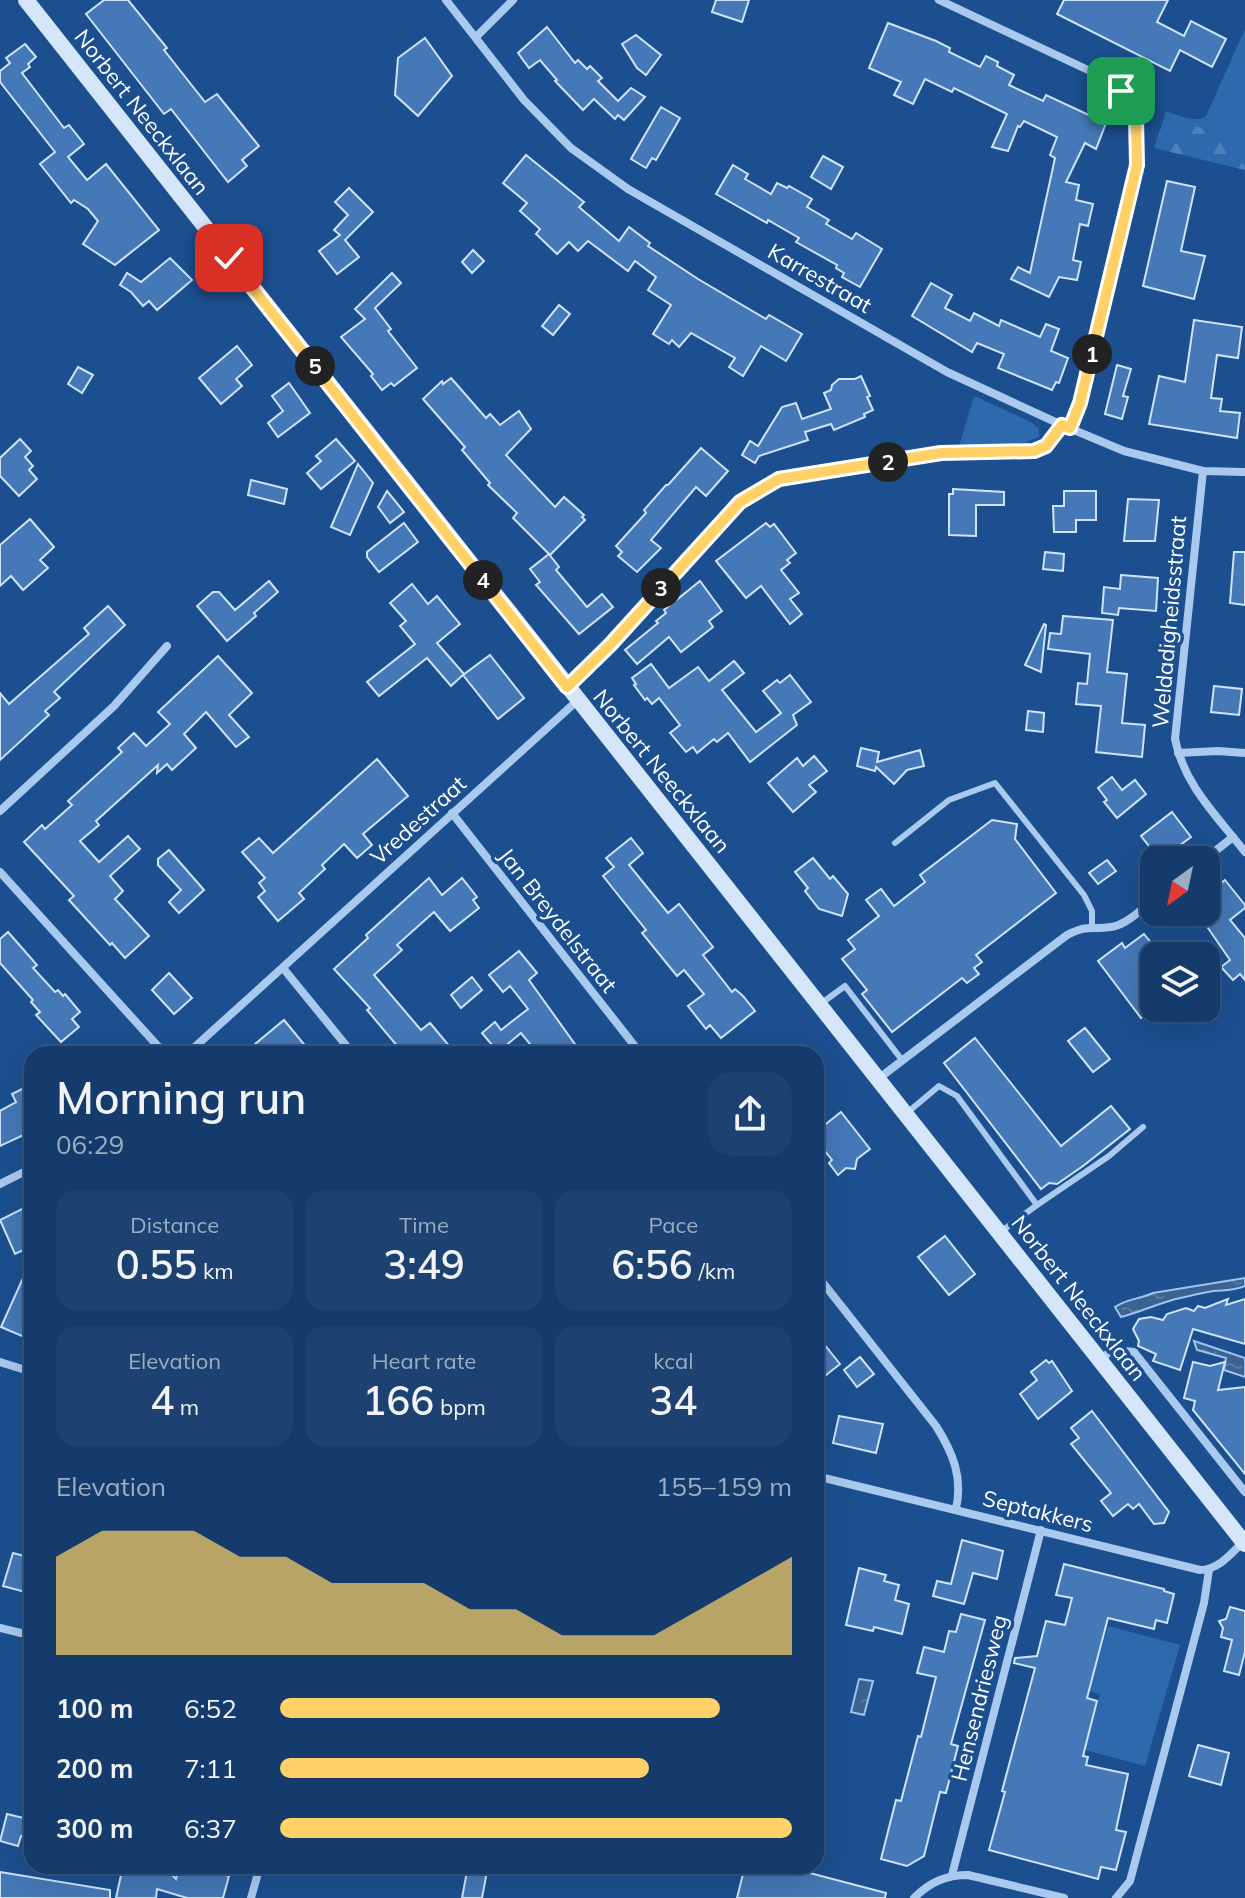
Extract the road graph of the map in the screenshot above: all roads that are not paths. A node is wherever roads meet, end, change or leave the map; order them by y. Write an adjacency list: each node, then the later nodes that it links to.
1 (26, 0): 10 (main road, Norbert Neeckxlaan)
2 (446, 0): 5 (street, Karrestraat)
3 (513, 0): 5 (street)
4 (939, 0): 6 (street)
5 (476, 37): 6 (street, Karrestraat)
6 (1066, 427): 7 (street, Karrestraat); 10 (street, Vredestraat)
7 (1203, 471): 8 (street, Karrestraat); 11 (street, Weldadigheidsstraat)
8 (1245, 472)
9 (167, 646): 13 (street)
10 (573, 694): 14 (street, Vredestraat); 23 (main road, Norbert Neeckxlaan)
11 (1178, 753): 12 (street); 15 (street, Weldadigheidsstraat)
12 (1245, 753)
13 (0, 811)
14 (452, 813): 22 (street, Vredestraat); 27 (street, Jan Breydelstraat)
15 (1233, 837): 17 (street); 18 (street, Weldadigheidsstraat)
16 (895, 843): 21 (lane)
17 (1220, 847)
18 (1245, 852)
19 (0, 872): 24 (street)
20 (1140, 911): 21 (street)
21 (1092, 926): 28 (street)
22 (283, 968): 25 (street, Vredestraat); 26 (street)
23 (819, 1005): 28 (lane); 29 (main road, Norbert Neeckxlaan)
24 (158, 1046)
25 (196, 1046)
26 (346, 1046)
27 (632, 1046)
28 (902, 1060): 29 (street)
29 (878, 1079): 30 (main road, Norbert Neeckxlaan)
30 (905, 1113): 34 (lane); 35 (main road, Norbert Neeckxlaan)
31 (1143, 1127): 34 (lane)
32 (24, 1172): 33 (street)
33 (0, 1184)
34 (1037, 1205): 35 (lane)
35 (1000, 1234): 37 (main road, Norbert Neeckxlaan)
36 (824, 1284): 42 (street)
37 (1100, 1359): 41 (street); 44 (main road, Norbert Neeckxlaan)
38 (0, 1362): 39 (street)
39 (24, 1370)
40 (824, 1478): 42 (street, Septakkers)
41 (1245, 1492)
42 (956, 1509): 43 (street, Septakkers)
43 (1041, 1530): 45 (street, Septakkers); 49 (street, Hensendriesweg)
44 (1244, 1543): 45 (street)
45 (1209, 1570): 53 (street)
46 (0, 1628): 47 (street)
47 (21, 1633)
48 (258, 1874): 50 (street)
49 (952, 1875): 51 (street); 52 (street)
50 (251, 1898)
51 (914, 1898)
52 (1064, 1898)
53 (1116, 1898)

